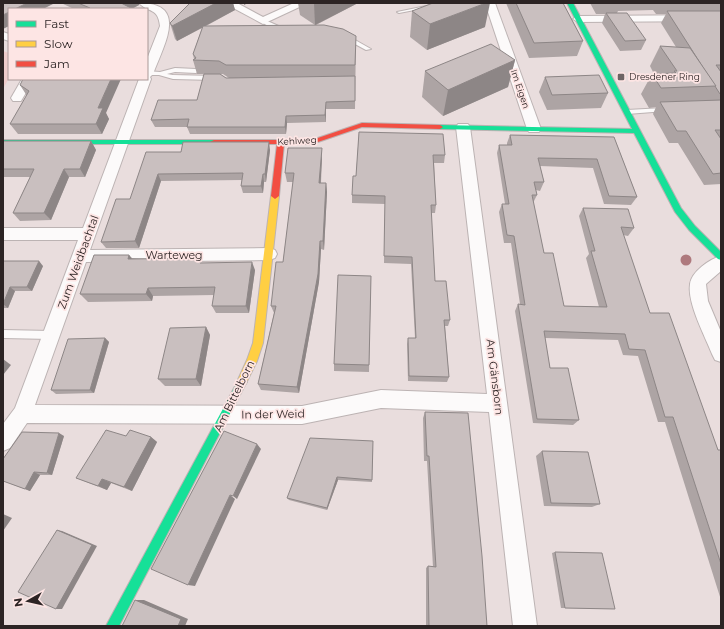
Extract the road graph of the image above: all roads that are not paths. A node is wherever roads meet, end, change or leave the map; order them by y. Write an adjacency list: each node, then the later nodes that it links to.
1 (144, 3): 14 (street)
2 (229, 3): 10 (street)
3 (303, 3): 10 (street)
4 (449, 3): 7 (lane)
5 (490, 3): 25 (street, Im Eigen)
6 (570, 3): 9 (street)
7 (399, 12)
8 (721, 18): 9 (street)
9 (578, 19): 23 (street)
10 (263, 22): 11 (lane)
11 (290, 28)
12 (343, 35): 13 (lane)
13 (368, 49)
14 (148, 71)
15 (196, 71): 16 (lane)
16 (159, 73): 17 (lane); 18 (lane)
17 (148, 74)
18 (223, 78)
19 (27, 80): 21 (street)
20 (145, 80): 28 (street, Zum Weidbachtal)
21 (17, 98)
22 (673, 110): 23 (lane)
23 (627, 112): 26 (street)
24 (463, 127): 25 (street, Kehlweg); 29 (street, Kehlweg); 39 (street, Am Gänsborn)
25 (534, 129): 26 (street, Kehlweg)
26 (637, 131): 34 (street)
27 (3, 142): 28 (street, Kehlweg)
28 (123, 142): 29 (street, Kehlweg); 31 (street, Zum Weidbachtal)
29 (281, 142): 32 (street, Am Bittelborn)
30 (3, 234): 31 (street)
31 (88, 234): 33 (street, Zum Weidbachtal)
32 (269, 254): 33 (street, Warteweg); 41 (street, Am Bittelborn)
33 (80, 256): 37 (street, Zum Weidbachtal)
34 (721, 256)
35 (721, 262): 38 (street)
36 (3, 334): 37 (lane)
37 (51, 335): 40 (street, Zum Weidbachtal)
38 (721, 354)
39 (498, 403): 41 (street, In der Weid); 44 (street, Am Gänsborn)
40 (22, 414): 41 (street, In der Weid); 42 (street, Zum Weidbachtal)
41 (225, 416): 43 (street, Am Bittelborn)
42 (3, 441)
43 (112, 626)
44 (525, 626)

